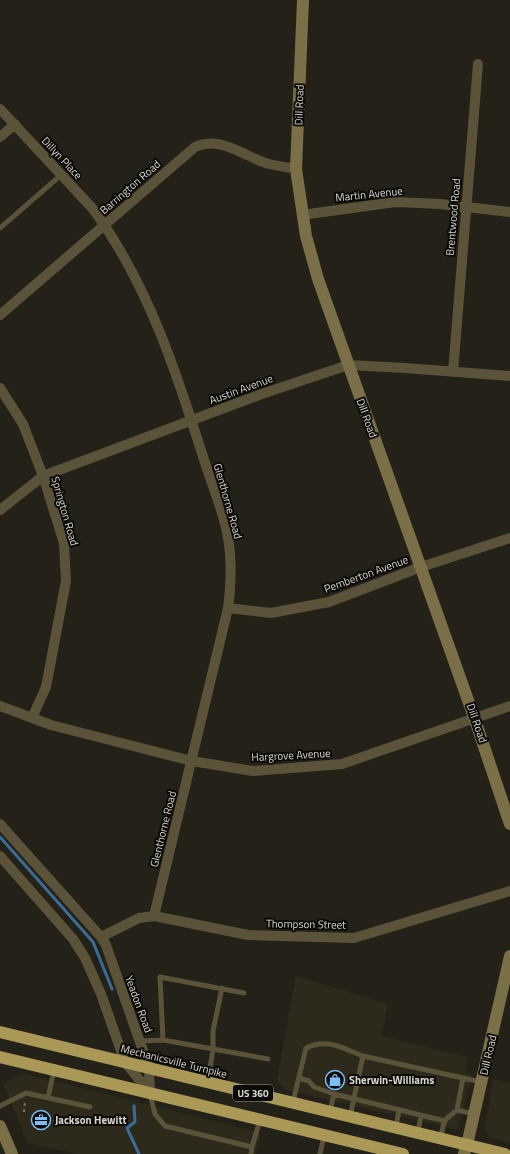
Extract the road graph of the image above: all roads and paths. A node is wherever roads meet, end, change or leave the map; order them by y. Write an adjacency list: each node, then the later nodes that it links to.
1 (303, 0): 6 (street, Dill Road)
2 (478, 64): 8 (street, Brentwood Road)
3 (0, 109): 4 (street, Dillyn Place)
4 (14, 124): 5 (street); 7 (street, Dillyn Place)
5 (0, 137)
6 (296, 169): 10 (street, Dill Road); 11 (street, Barrington Road)
7 (61, 174): 11 (street, Dillyn Place); 12 (lane)
8 (466, 207): 9 (street, Martin Avenue); 10 (street, Martin Avenue); 15 (street, Brentwood Road)
9 (510, 212)
10 (302, 215): 14 (street, Dill Road)
11 (105, 225): 13 (street, Barrington Road); 18 (street, Glenthorne Road)
12 (0, 228)
13 (0, 315)
14 (348, 366): 15 (street, Austin Avenue); 18 (street, Austin Avenue); 22 (street, Dill Road)
15 (453, 372): 16 (street, Austin Avenue)
16 (510, 376)
17 (0, 388): 19 (street, Springton Road)
18 (192, 420): 19 (street, Austin Avenue); 23 (street, Glenthorne Road)
19 (43, 476): 20 (street, Austin Avenue); 27 (street, Springton Road)
20 (0, 510)
21 (510, 538): 22 (street, Pemberton Avenue)
22 (421, 567): 23 (street, Pemberton Avenue); 26 (street, Dill Road)
23 (228, 608): 28 (street, Glenthorne Road)
24 (0, 706): 27 (street, Hargrove Avenue)
25 (510, 706): 26 (street, Hargrove Avenue)
26 (474, 717): 28 (street, Hargrove Avenue); 30 (street, Dill Road)
27 (32, 718): 28 (street, Hargrove Avenue)
28 (192, 761): 33 (street, Glenthorne Road)
29 (0, 824): 34 (street, Yeadon Road)
30 (510, 824)
31 (0, 856): 45 (street)
32 (510, 891): 33 (street, Thompson Street)
33 (154, 916): 34 (street, Thompson Street)
34 (101, 937): 40 (street, Yeadon Road)
35 (510, 956): 51 (street, Dill Road)
36 (222, 988): 37 (lane); 39 (lane); 41 (lane)
37 (244, 993)
38 (0, 1032): 45 (highway, Mechanicsville Turnpike / US 360)
39 (163, 1040): 40 (lane); 41 (lane)
40 (140, 1041): 46 (street, Yeadon Road)
41 (213, 1049): 44 (lane); 50 (lane)
42 (363, 1056): 48 (lane); 49 (lane); 55 (lane)
43 (0, 1057): 47 (highway, US 360)
44 (268, 1059)
45 (125, 1062): 46 (highway, Mechanicsville Turnpike / US 360); 52 (street)
46 (149, 1068): 50 (highway, Mechanicsville Turnpike / US 360); 52 (street, Yeadon Road)
47 (54, 1070): 52 (highway, US 360); 54 (lane)
48 (299, 1078): 53 (lane); 56 (lane)
49 (463, 1078): 51 (lane); 60 (lane)
50 (208, 1082): 56 (highway, Mechanicsville Turnpike / US 360)
51 (482, 1082): 62 (street, Dill Road)
52 (150, 1093): 65 (highway, US 360); 72 (lane)
53 (334, 1094): 55 (lane); 61 (lane)
54 (48, 1098): 57 (lane); 58 (lane)
55 (354, 1099): 59 (lane); 64 (lane)
56 (293, 1103): 61 (highway, Mechanicsville Turnpike / US 360)
57 (0, 1106)
58 (90, 1107)
59 (399, 1110): 63 (lane); 67 (lane)
60 (457, 1110): 62 (lane); 66 (lane)
61 (330, 1112): 64 (highway, Mechanicsville Turnpike / US 360)
62 (474, 1115): 73 (street, Dill Road)
63 (421, 1116): 66 (lane); 69 (lane)
64 (350, 1117): 67 (highway, Mechanicsville Turnpike / US 360)
65 (260, 1120): 70 (highway, US 360); 72 (lane)
66 (445, 1121): 71 (lane)
67 (396, 1128): 69 (highway, Mechanicsville Turnpike / US 360)
68 (1, 1133): 74 (street)
69 (418, 1133): 71 (highway, Mechanicsville Turnpike / US 360)
70 (324, 1135): 76 (lane); 77 (highway, US 360)
71 (440, 1138): 73 (highway, Mechanicsville Turnpike / US 360)
72 (252, 1146): 75 (lane)
73 (465, 1150): 78 (highway, Mechanicsville Turnpike / US 360)
74 (12, 1154)
75 (251, 1154)
76 (320, 1154)
77 (403, 1154)
78 (505, 1154)

